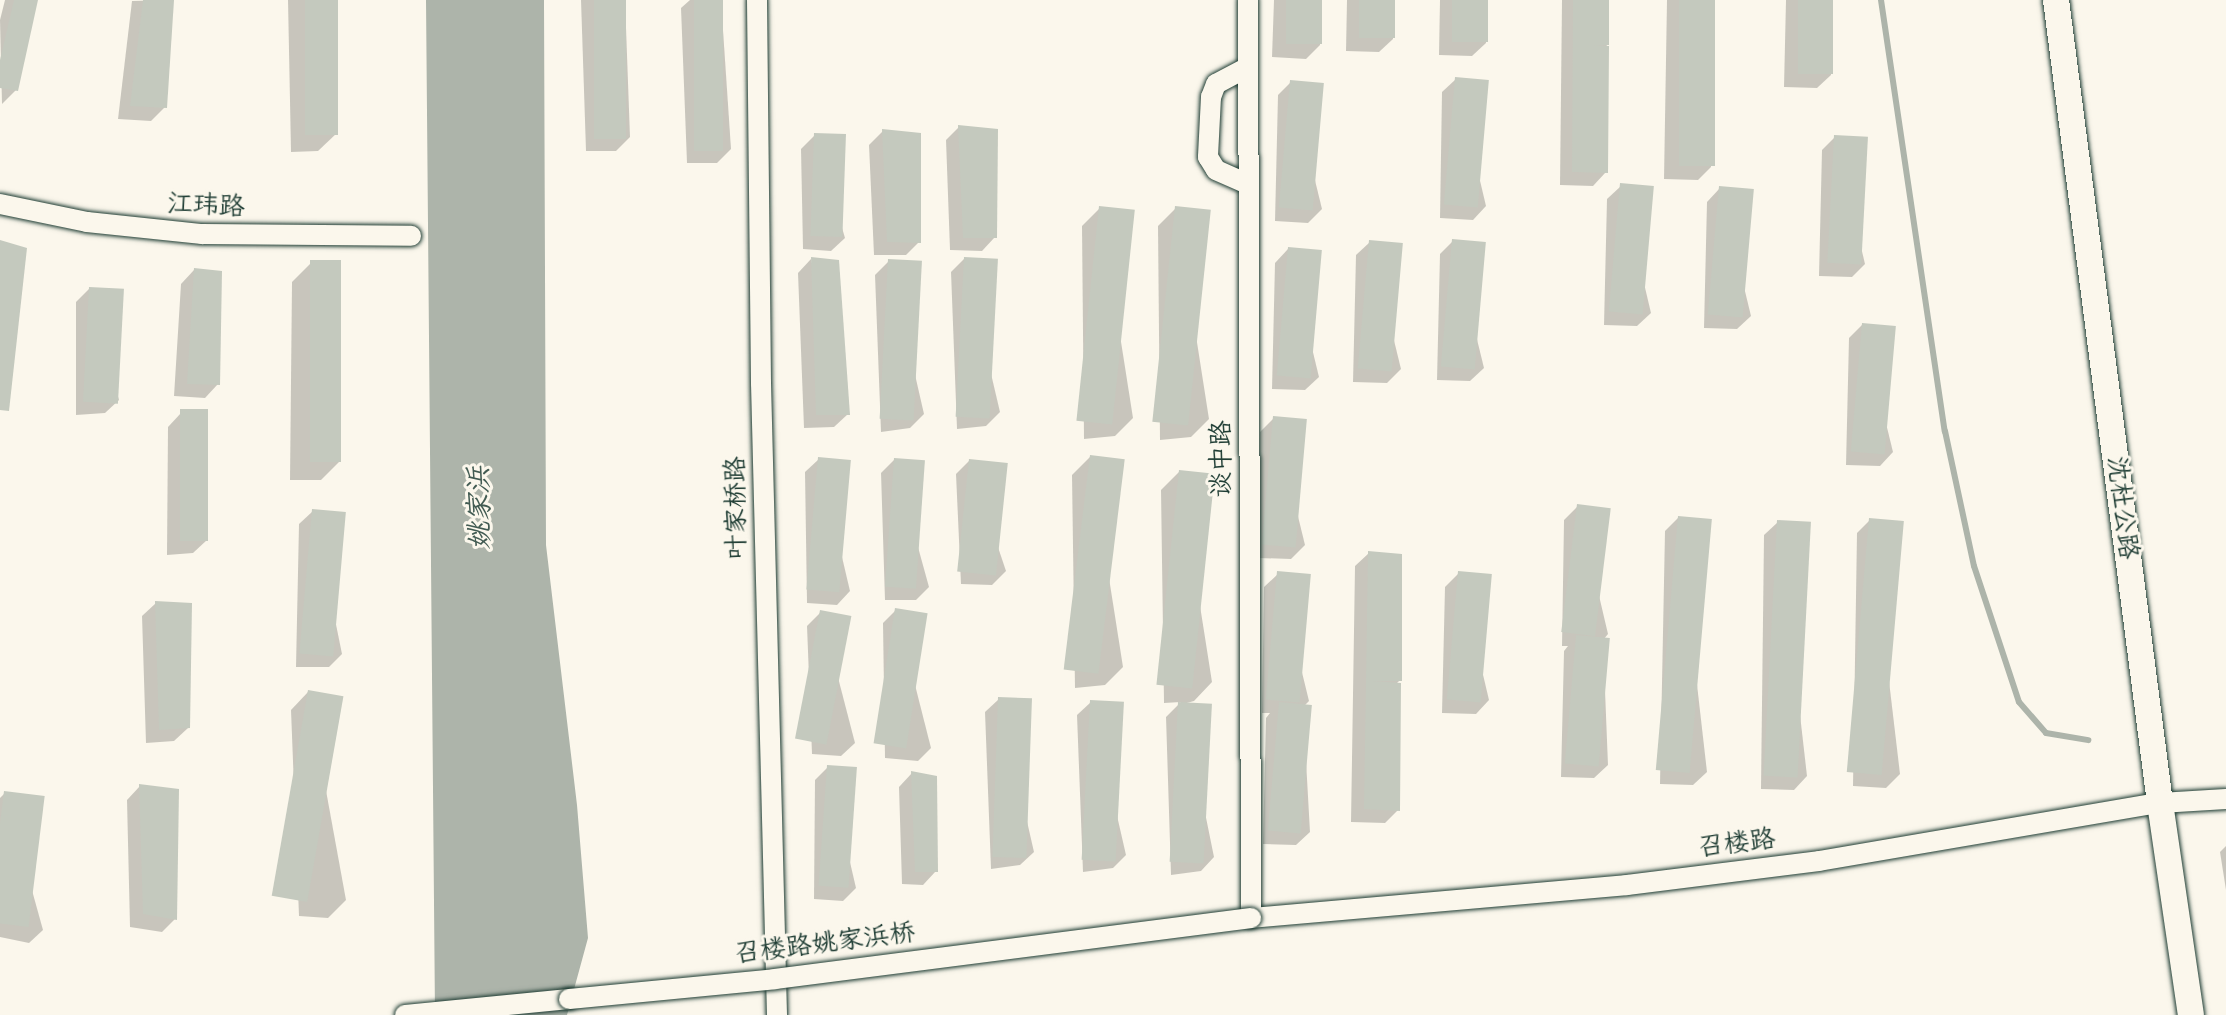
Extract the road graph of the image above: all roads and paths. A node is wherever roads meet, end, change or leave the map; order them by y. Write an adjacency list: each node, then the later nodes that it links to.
1 (757, 0): 12 (street, 叶家桥路)
2 (1248, 0): 4 (street, 谈中路)
3 (2056, 0): 9 (main road, 沈杜公路)
4 (1248, 67): 5 (street, 谈中路); 5 (street)
5 (1248, 184): 10 (street, 谈中路)
6 (0, 204): 7 (street, 江玮路)
7 (411, 236)
8 (2226, 799): 9 (street, 召楼路)
9 (2160, 803): 10 (street, 召楼路); 13 (main road, 沈杜公路)
10 (1251, 918): 11 (street, 召楼路姚家浜桥, bridge)
11 (405, 1015)
12 (777, 1015)
13 (2191, 1015)

